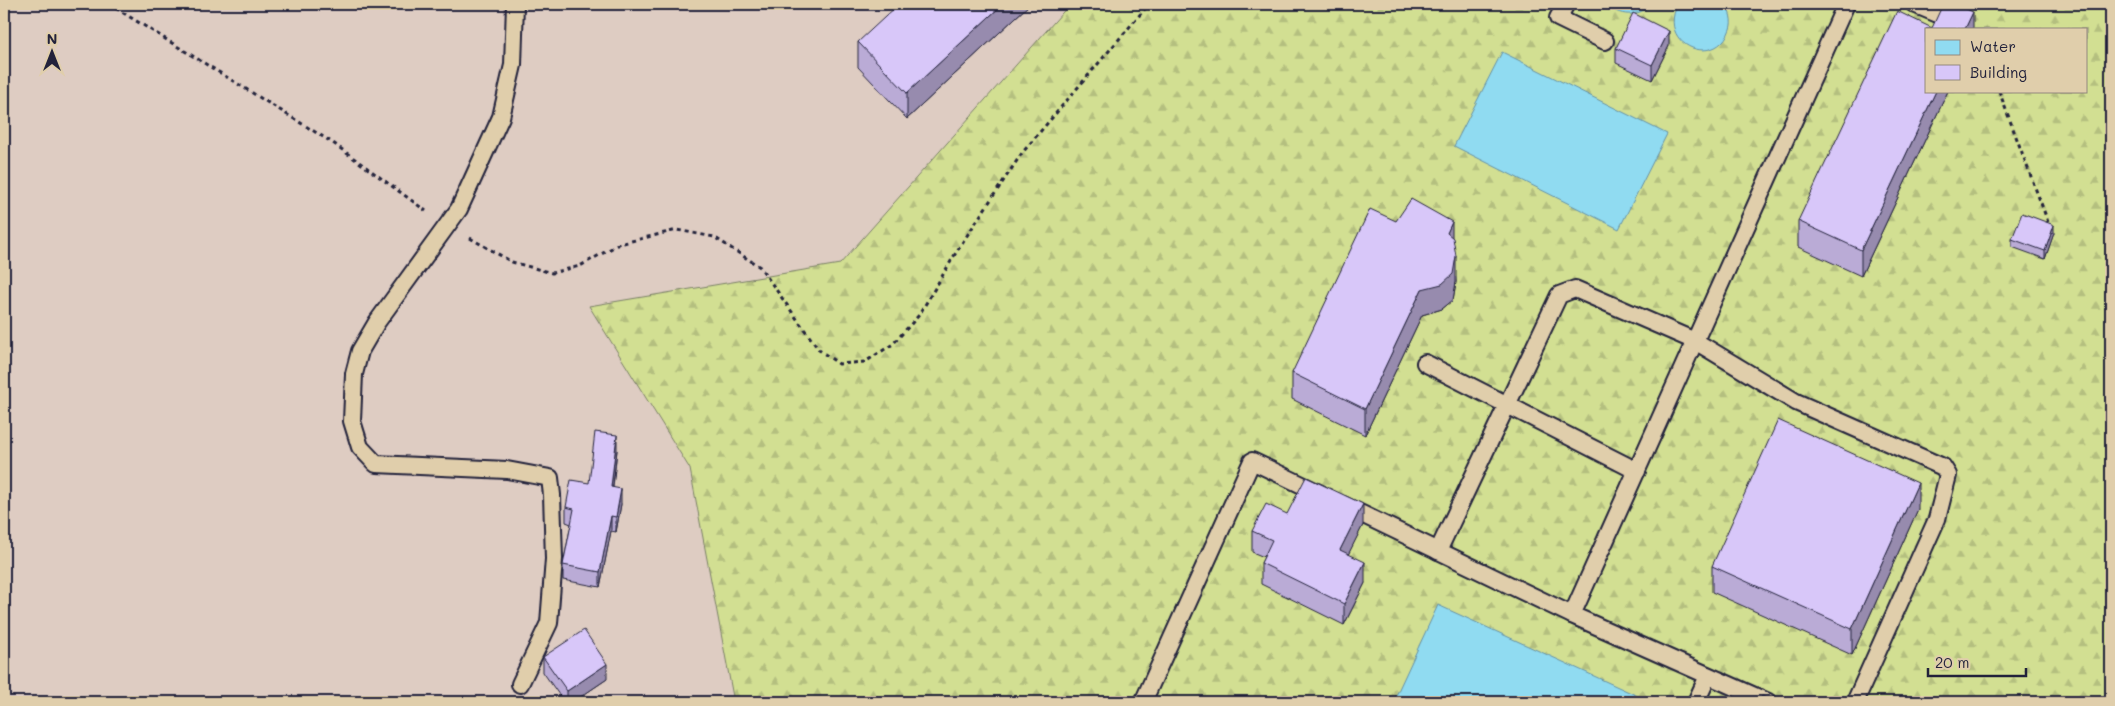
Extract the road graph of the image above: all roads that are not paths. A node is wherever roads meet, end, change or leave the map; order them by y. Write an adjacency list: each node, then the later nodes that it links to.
1 (515, 4): 14 (lane)
2 (1566, 4): 6 (lane)
3 (1846, 4): 7 (lane)
4 (1914, 4): 5 (lane)
5 (1970, 28)
6 (1605, 41)
7 (1695, 341): 9 (lane); 10 (lane); 18 (lane)
8 (1425, 363): 9 (lane)
9 (1507, 406): 10 (lane); 11 (lane)
10 (1637, 470): 12 (lane)
11 (1438, 551): 12 (lane); 15 (lane)
12 (1572, 615): 13 (lane)
13 (1708, 676): 16 (lane); 17 (lane)
14 (520, 684)
15 (1143, 702)
16 (1696, 702)
17 (1768, 702)
18 (1855, 702)

